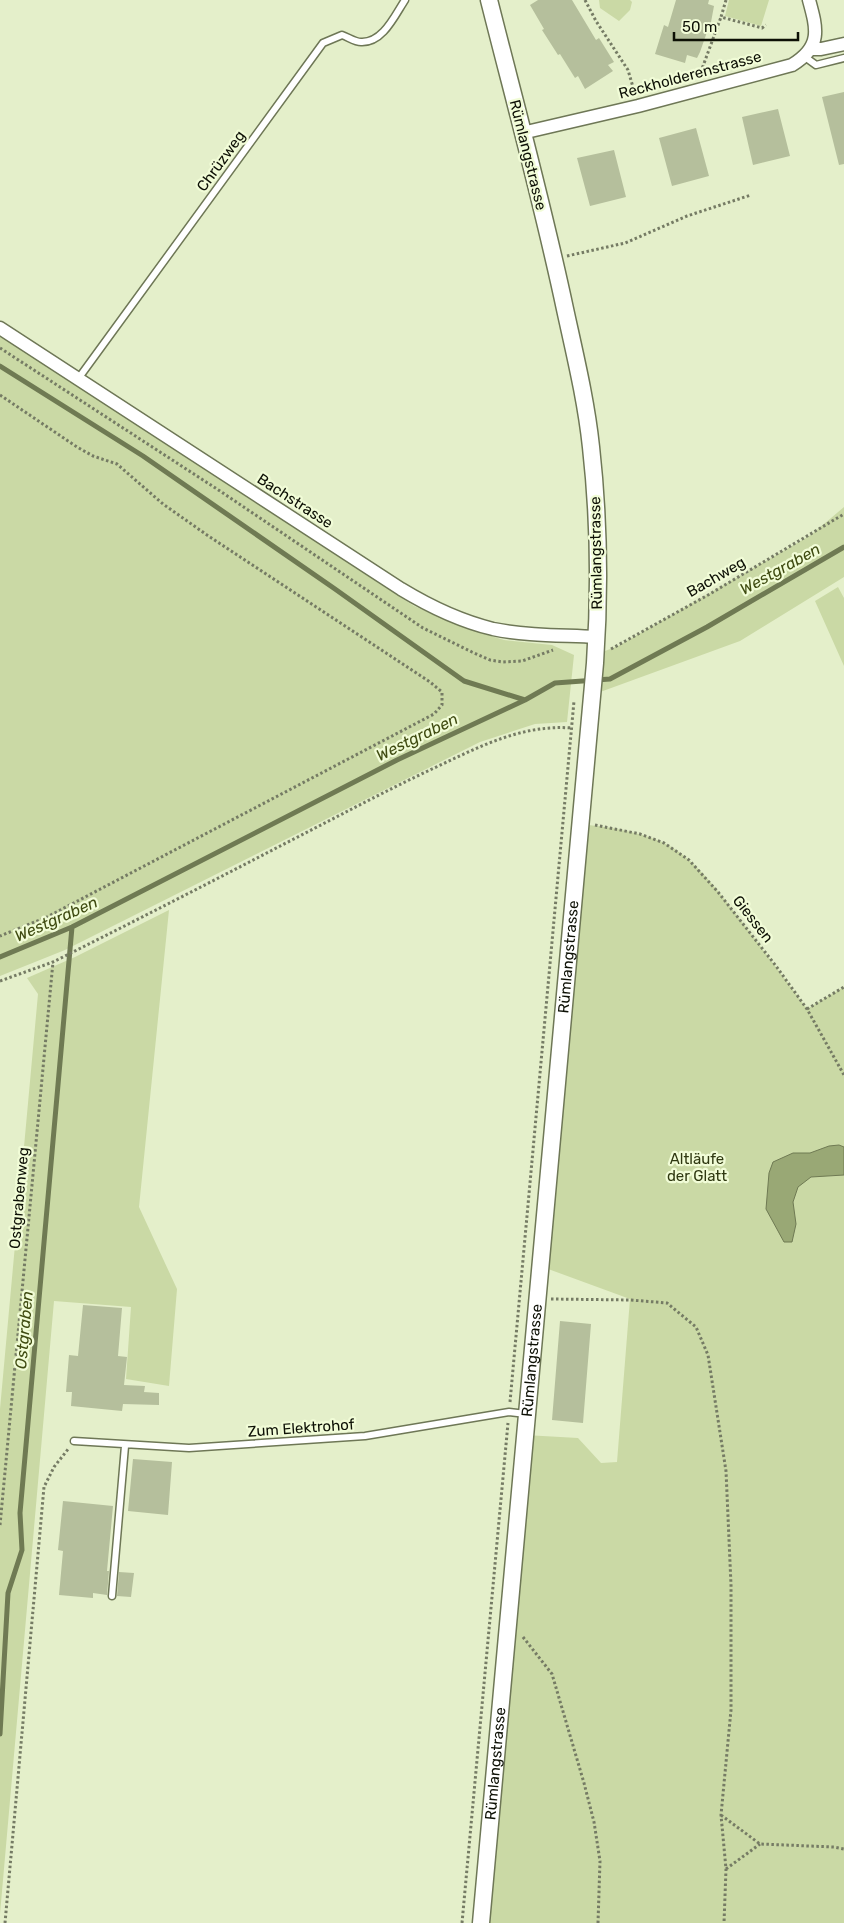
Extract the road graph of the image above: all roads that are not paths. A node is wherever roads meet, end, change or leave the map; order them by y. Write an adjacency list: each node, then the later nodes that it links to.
1 (405, 0): 9 (lane, Chrüzweg)
2 (489, 0): 7 (street, Rümlangstrasse)
3 (808, 0): 5 (street)
4 (844, 44): 5 (street, Reckholderenstrasse)
5 (808, 53): 6 (lane); 7 (street, Reckholderenstrasse)
6 (844, 58)
7 (522, 133): 10 (street, Rümlangstrasse)
8 (0, 328): 9 (street, Bachstrasse)
9 (78, 379): 10 (street, Bachstrasse)
10 (596, 650): 11 (street, Rümlangstrasse)
11 (527, 1414): 13 (lane, Zum Elektrohof); 15 (street, Rümlangstrasse)
12 (74, 1442): 13 (lane, Zum Elektrohof)
13 (125, 1446): 14 (lane)
14 (112, 1596)
15 (482, 1923)

